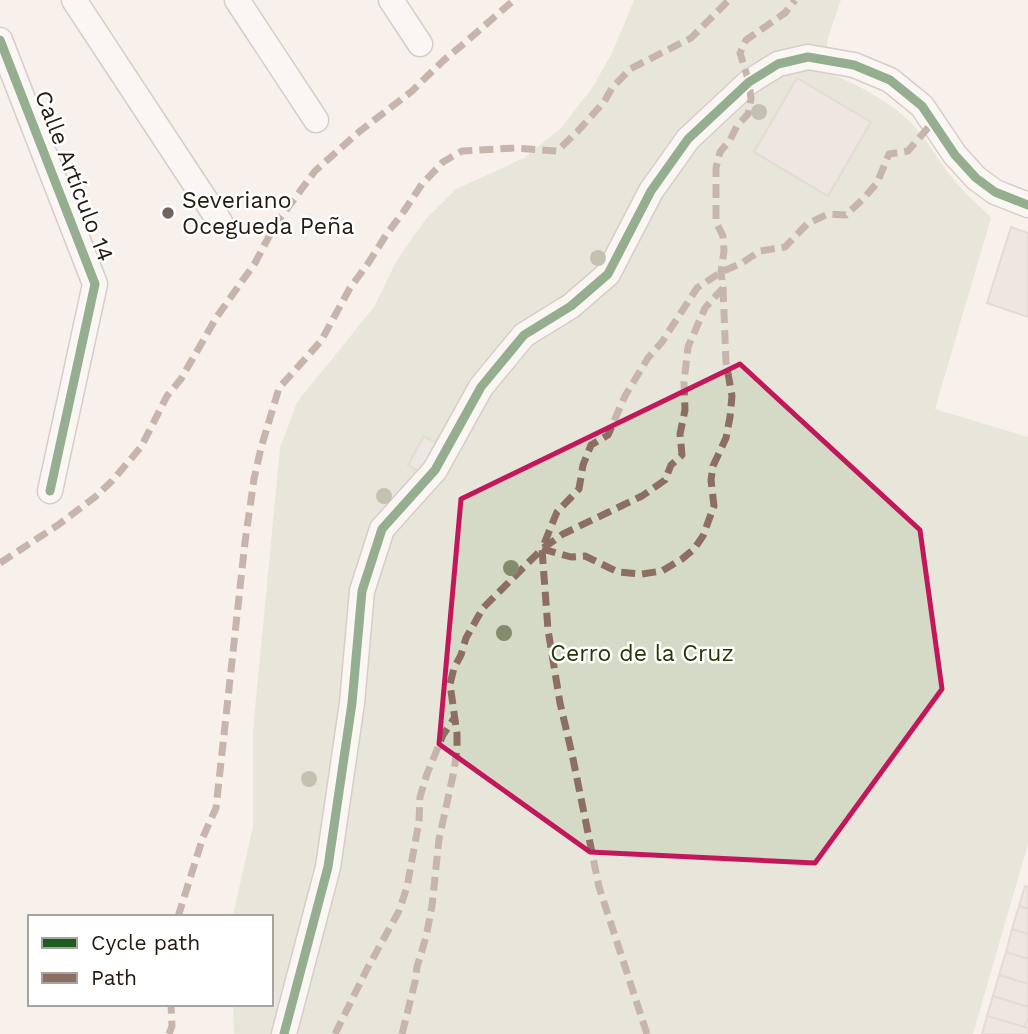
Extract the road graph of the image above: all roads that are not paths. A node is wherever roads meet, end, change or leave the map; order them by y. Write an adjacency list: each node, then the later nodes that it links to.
1 (74, 0): 8 (street)
2 (237, 0): 6 (street)
3 (391, 0): 5 (street)
4 (0, 40): 9 (street, Calle Artículo 14)
5 (419, 44)
6 (316, 120)
7 (1028, 205): 10 (street)
8 (220, 222)
9 (50, 491)
10 (284, 1034)

